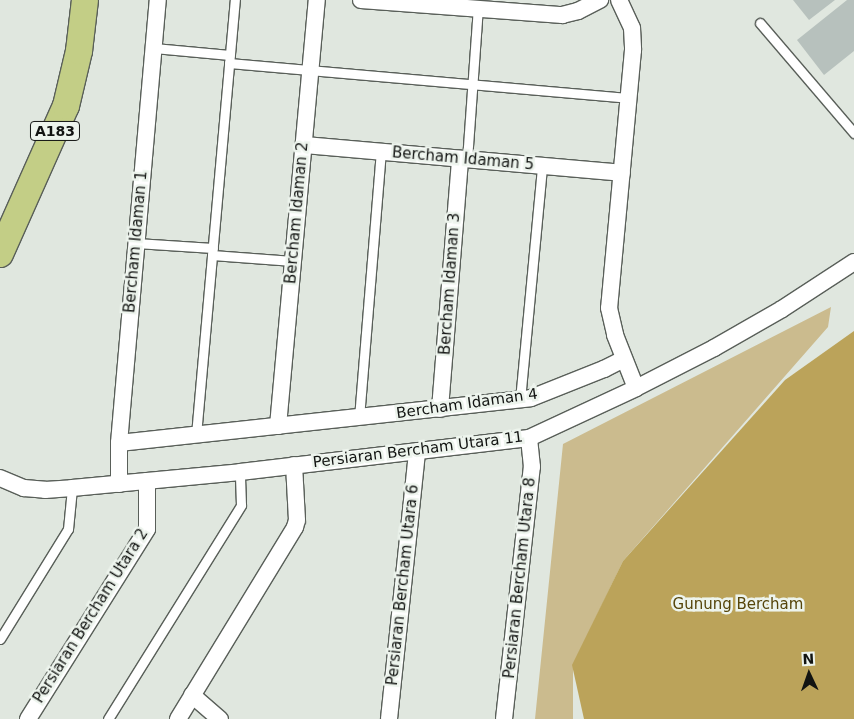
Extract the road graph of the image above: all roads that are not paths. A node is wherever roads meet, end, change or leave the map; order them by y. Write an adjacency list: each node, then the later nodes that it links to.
1 (84, 0): 23 (main road, A183)
2 (158, 0): 10 (street, Bercham Idaman 1)
3 (235, 0): 11 (lane)
4 (317, 0): 12 (street, Bercham Idaman 2)
5 (361, 0): 8 (street)
6 (600, 0): 8 (street)
7 (619, 0): 14 (street)
8 (478, 8): 13 (lane)
9 (760, 22): 15 (lane)
10 (154, 48): 11 (lane); 21 (street, Bercham Idaman 1)
11 (229, 59): 12 (lane); 22 (lane)
12 (310, 70): 13 (lane); 16 (street, Bercham Idaman 2)
13 (473, 84): 14 (lane); 18 (lane)
14 (630, 98): 20 (street)
15 (854, 133)
16 (304, 145): 17 (street, Bercham Idaman 5); 24 (street, Bercham Idaman 2)
17 (381, 152): 18 (street, Bercham Idaman 5); 30 (lane)
18 (464, 159): 19 (street, Bercham Idaman 5); 29 (street, Bercham Idaman 3)
19 (542, 166): 20 (street, Bercham Idaman 5); 28 (lane)
20 (622, 174): 26 (street)
21 (136, 243): 22 (lane); 34 (street, Bercham Idaman 1)
22 (212, 251): 24 (lane); 32 (lane)
23 (0, 254)
24 (293, 261): 31 (street, Bercham Idaman 2)
25 (854, 262): 27 (street, Persiaran Bercham Utara 11)
26 (624, 359): 27 (street); 28 (street, Bercham Idaman 4)
27 (636, 388): 33 (street, Persiaran Bercham Utara 11)
28 (520, 400): 29 (street, Bercham Idaman 4)
29 (440, 409): 30 (street, Bercham Idaman 4)
30 (359, 418): 31 (street, Bercham Idaman 4)
31 (278, 426): 32 (street, Bercham Idaman 4)
32 (196, 435): 34 (street, Bercham Idaman 4)
33 (529, 438): 35 (street, Persiaran Bercham Utara 11); 49 (street, Persiaran Bercham Utara 8)
34 (119, 443): 40 (street, Bercham Idaman 1)
35 (417, 451): 36 (street, Persiaran Bercham Utara 11); 48 (street, Persiaran Bercham Utara 6)
36 (294, 465): 37 (street, Persiaran Bercham Utara 11); 43 (street)
37 (240, 472): 39 (street, Persiaran Bercham Utara 11); 45 (lane)
38 (0, 478): 41 (street, Persiaran Bercham Utara 11)
39 (148, 481): 40 (street, Persiaran Bercham Utara 11); 44 (street, Persiaran Bercham Utara 2)
40 (119, 484): 41 (street, Persiaran Bercham Utara 11)
41 (72, 488): 42 (lane)
42 (0, 639)
43 (192, 695): 46 (street); 47 (street)
44 (28, 719)
45 (108, 719)
46 (178, 719)
47 (220, 719)
48 (389, 719)
49 (504, 719)

